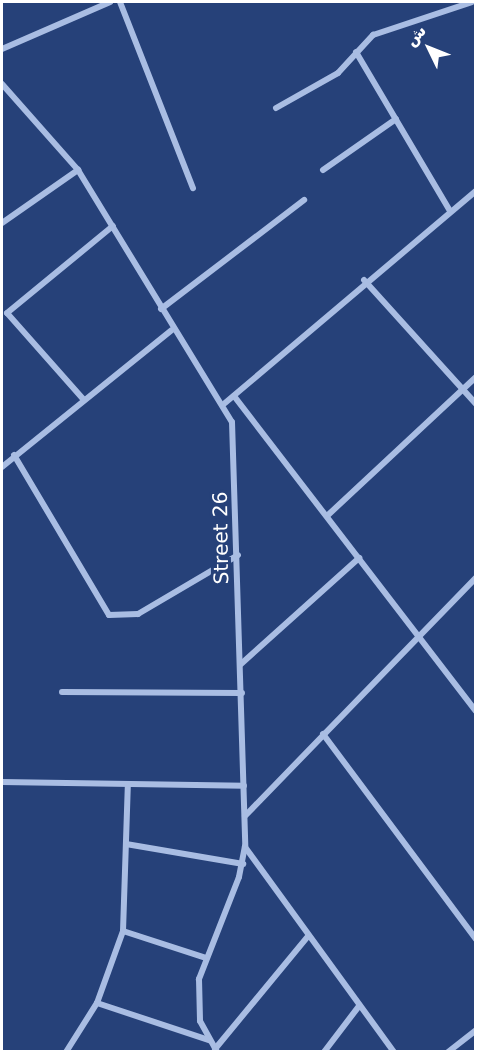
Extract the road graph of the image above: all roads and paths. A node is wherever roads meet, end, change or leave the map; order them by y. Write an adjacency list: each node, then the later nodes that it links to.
1 (110, 2): 4 (street)
2 (120, 2): 11 (street)
3 (471, 2): 5 (street)
4 (2, 49)
5 (356, 52): 7 (street); 8 (street)
6 (2, 84): 9 (street, Street 26)
7 (276, 108)
8 (396, 119): 10 (street); 14 (street)
9 (78, 170): 15 (street); 16 (street, Street 26)
10 (323, 170)
11 (193, 188)
12 (476, 191): 14 (street)
13 (304, 200): 18 (street)
14 (450, 211): 17 (street)
15 (2, 223)
16 (113, 226): 18 (street, Street 26); 23 (street)
17 (364, 280): 21 (street); 22 (street)
18 (161, 309): 19 (street, Street 26)
19 (172, 330): 23 (street); 24 (street, Street 26)
20 (476, 377): 21 (street)
21 (462, 389): 25 (street); 28 (street)
22 (234, 396): 24 (street); 28 (street)
23 (84, 400): 26 (street)
24 (225, 403): 29 (street, Street 26)
25 (476, 404)
26 (14, 455): 27 (street); 29 (street)
27 (2, 467)
28 (328, 515): 30 (street)
29 (238, 555): 33 (street, Street 26)
30 (359, 558): 32 (street); 33 (street)
31 (476, 578): 32 (street)
32 (419, 635): 36 (street); 37 (street)
33 (241, 664): 35 (street, Street 26)
34 (62, 692): 35 (street)
35 (242, 693): 40 (street, Street 26)
36 (476, 711)
37 (323, 734): 41 (street); 47 (street)
38 (2, 782): 39 (street)
39 (128, 784): 40 (street); 42 (street)
40 (244, 786): 41 (street, Street 26)
41 (245, 816): 43 (street, Street 26)
42 (126, 844): 44 (street); 45 (street)
43 (245, 846): 44 (street, Street 26); 46 (street)
44 (243, 864): 48 (street, Street 26)
45 (123, 931): 48 (street); 49 (street)
46 (308, 936): 50 (street); 53 (street)
47 (476, 939)
48 (206, 958): 52 (street, Street 26)
49 (97, 1003): 52 (street); 54 (street)
50 (359, 1006): 55 (street); 56 (street)
51 (476, 1030): 57 (street)
52 (209, 1040): 53 (street, Street 26)
53 (216, 1050)
54 (66, 1052)
55 (324, 1052)
56 (394, 1052)
57 (448, 1052)

